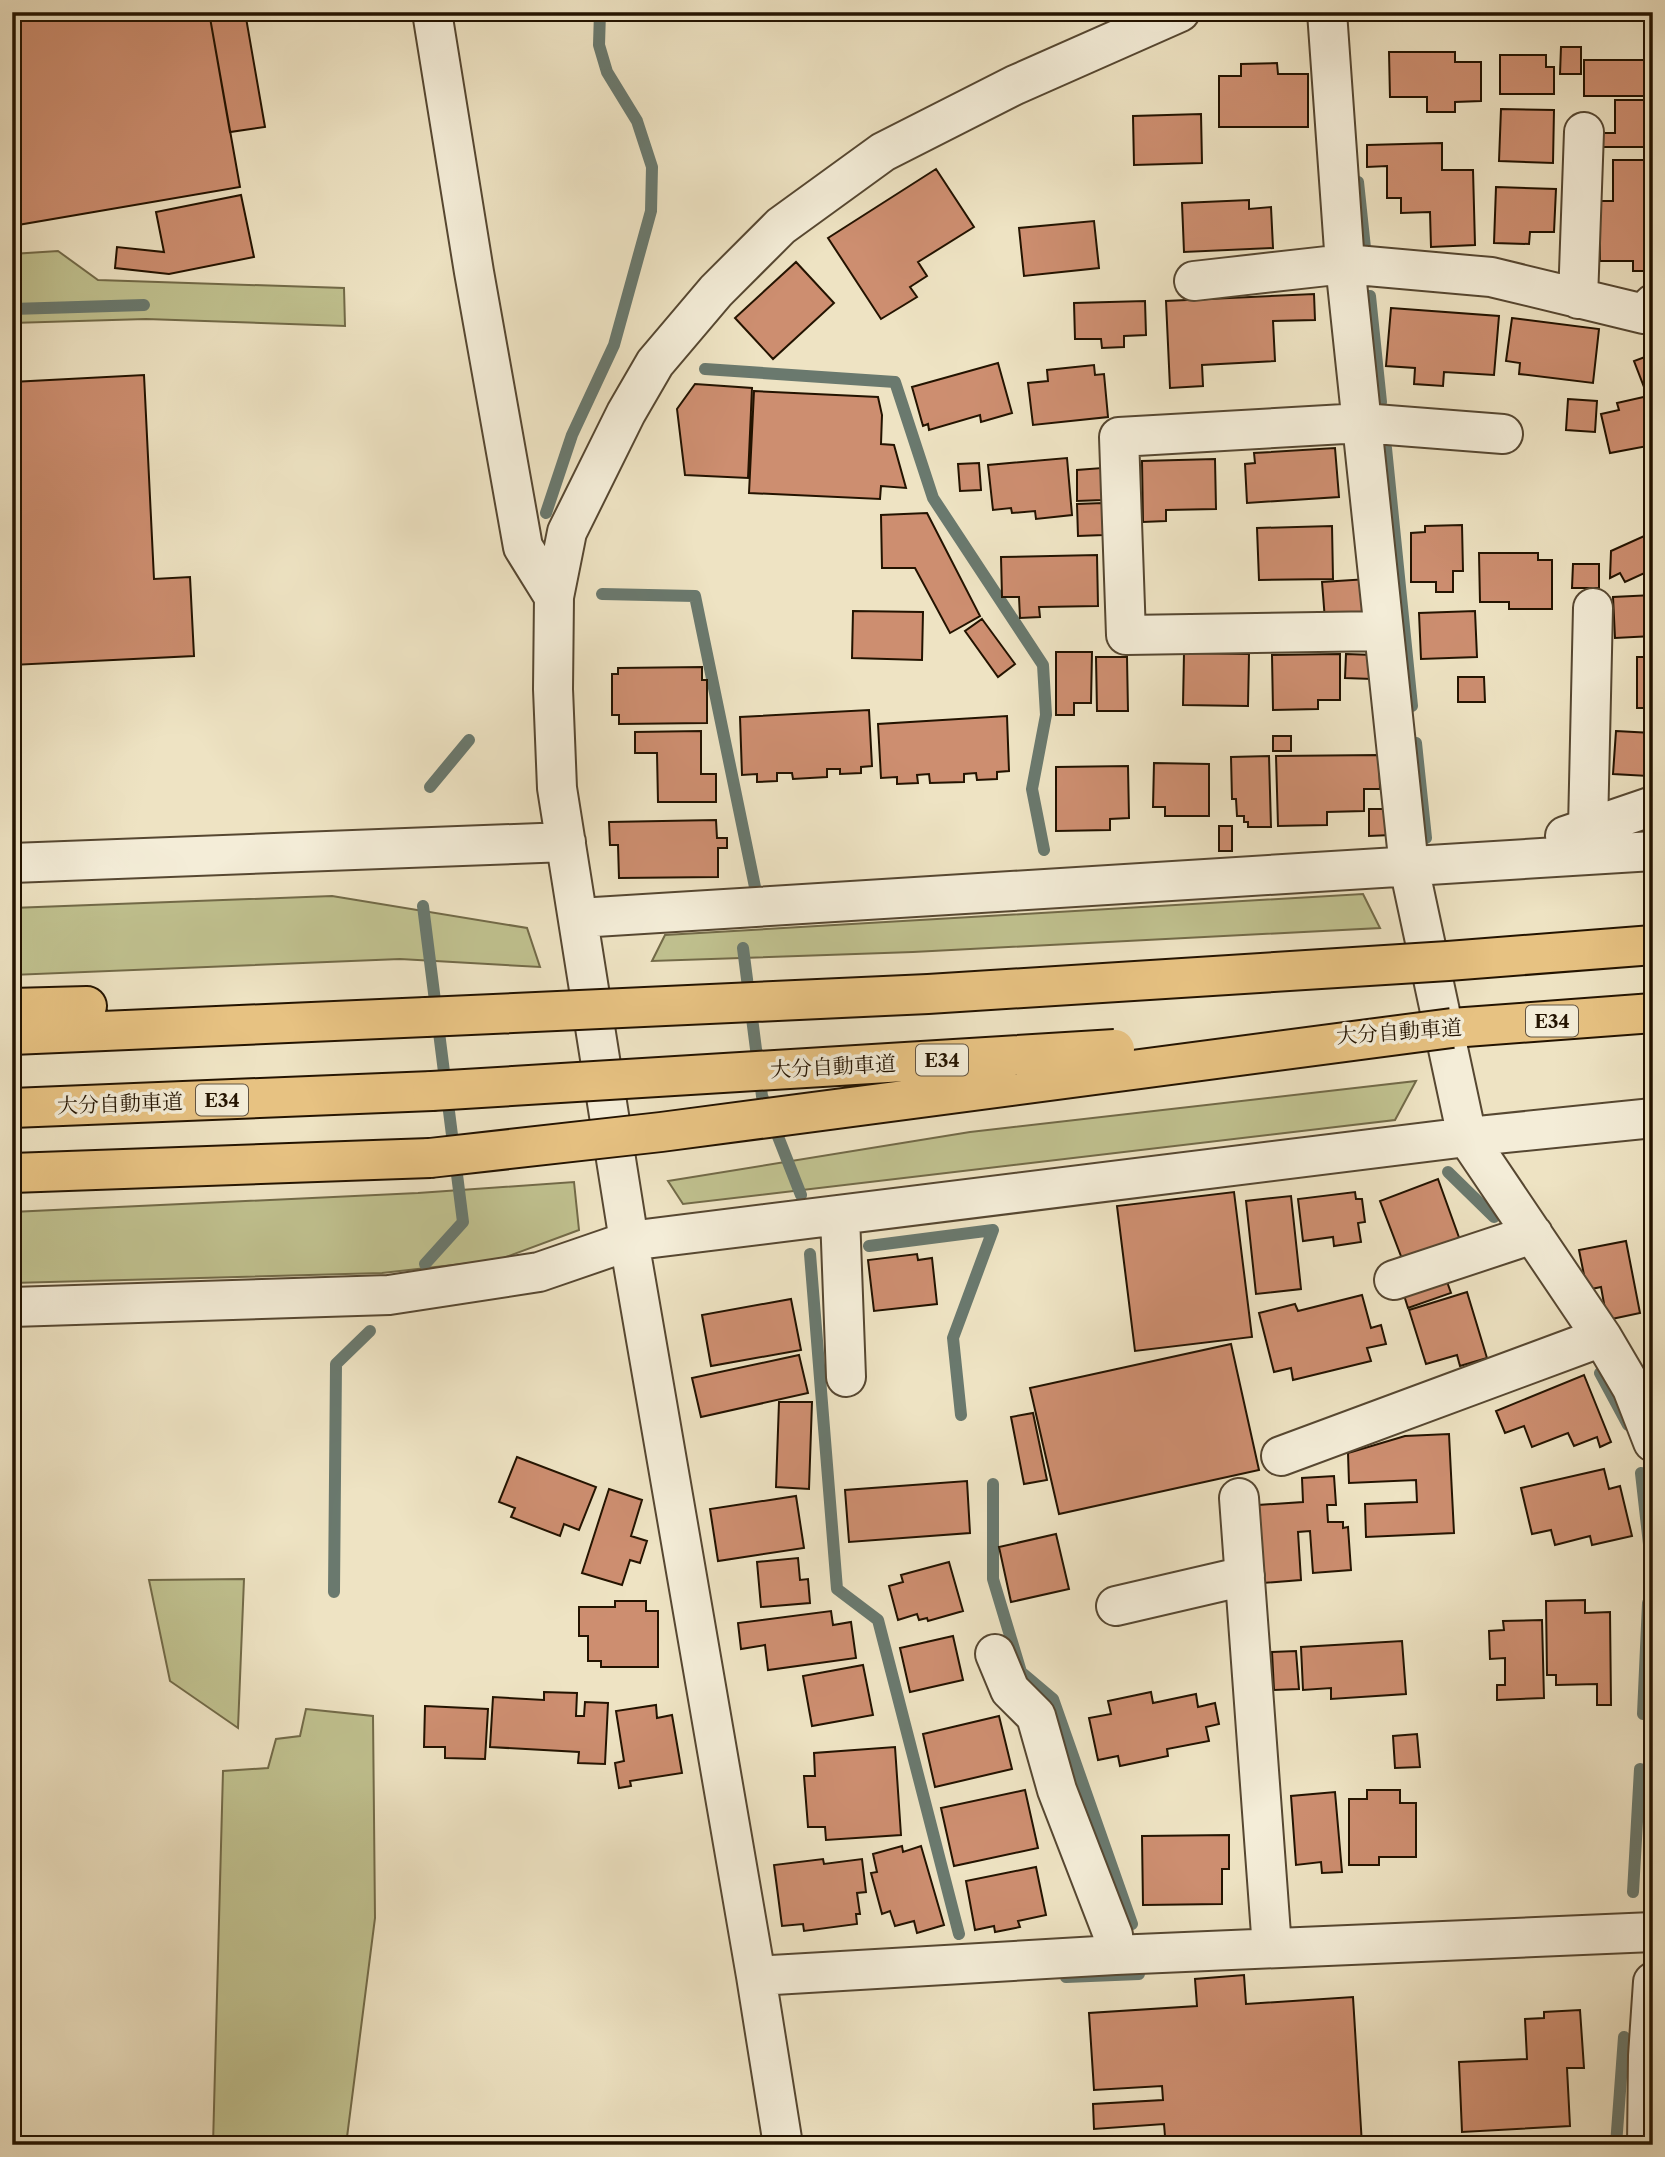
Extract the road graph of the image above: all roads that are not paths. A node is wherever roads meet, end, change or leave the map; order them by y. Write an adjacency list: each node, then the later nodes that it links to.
1 (432, 12): 11 (street)
2 (1180, 12): 11 (street)
3 (1327, 12): 5 (street)
4 (1584, 132): 7 (street)
5 (1345, 264): 6 (street); 7 (street); 9 (street)
6 (1194, 281)
7 (1578, 299): 8 (street)
8 (1653, 304)
9 (1362, 422): 10 (street); 13 (street); 13 (street)
10 (1503, 434)
11 (554, 597): 16 (street)
12 (1593, 608): 15 (street)
13 (1384, 631): 20 (street)
14 (1653, 806): 15 (street)
15 (1588, 828): 18 (street)
16 (566, 842): 19 (street); 21 (street)
17 (1653, 851): 18 (street)
18 (1486, 862): 20 (street)
19 (12, 863)
20 (1409, 867): 21 (street); 30 (street)
21 (579, 918): 34 (street)
22 (1653, 945): 23 (highway, bridge)
23 (425, 1007): 24 (highway); 27 (highway)
24 (12, 1008)
25 (1653, 1013): 26 (highway, 大分自動車道 / E34)
26 (1452, 1028): 28 (highway, 大分自動車道 / E34, bridge); 31 (highway, bridge)
27 (12, 1035)
28 (12, 1108)
29 (1653, 1118): 30 (street)
30 (1467, 1137): 32 (street); 33 (street)
31 (12, 1173)
32 (840, 1215): 34 (street); 38 (street)
33 (1533, 1234): 35 (street); 37 (street)
34 (629, 1241): 36 (street); 48 (street)
35 (1394, 1280)
36 (12, 1307)
37 (1602, 1337): 39 (street); 40 (street)
38 (846, 1377)
39 (1653, 1442)
40 (1281, 1456)
41 (1239, 1498): 42 (street)
42 (1245, 1576): 43 (street); 46 (street)
43 (1116, 1606)
44 (995, 1654): 47 (street)
45 (1653, 1932): 46 (street)
46 (1272, 1948): 47 (street)
47 (1115, 1955): 48 (street)
48 (756, 1976): 50 (street)
49 (1653, 1982): 51 (street)
50 (783, 2145)
51 (1647, 2145)

